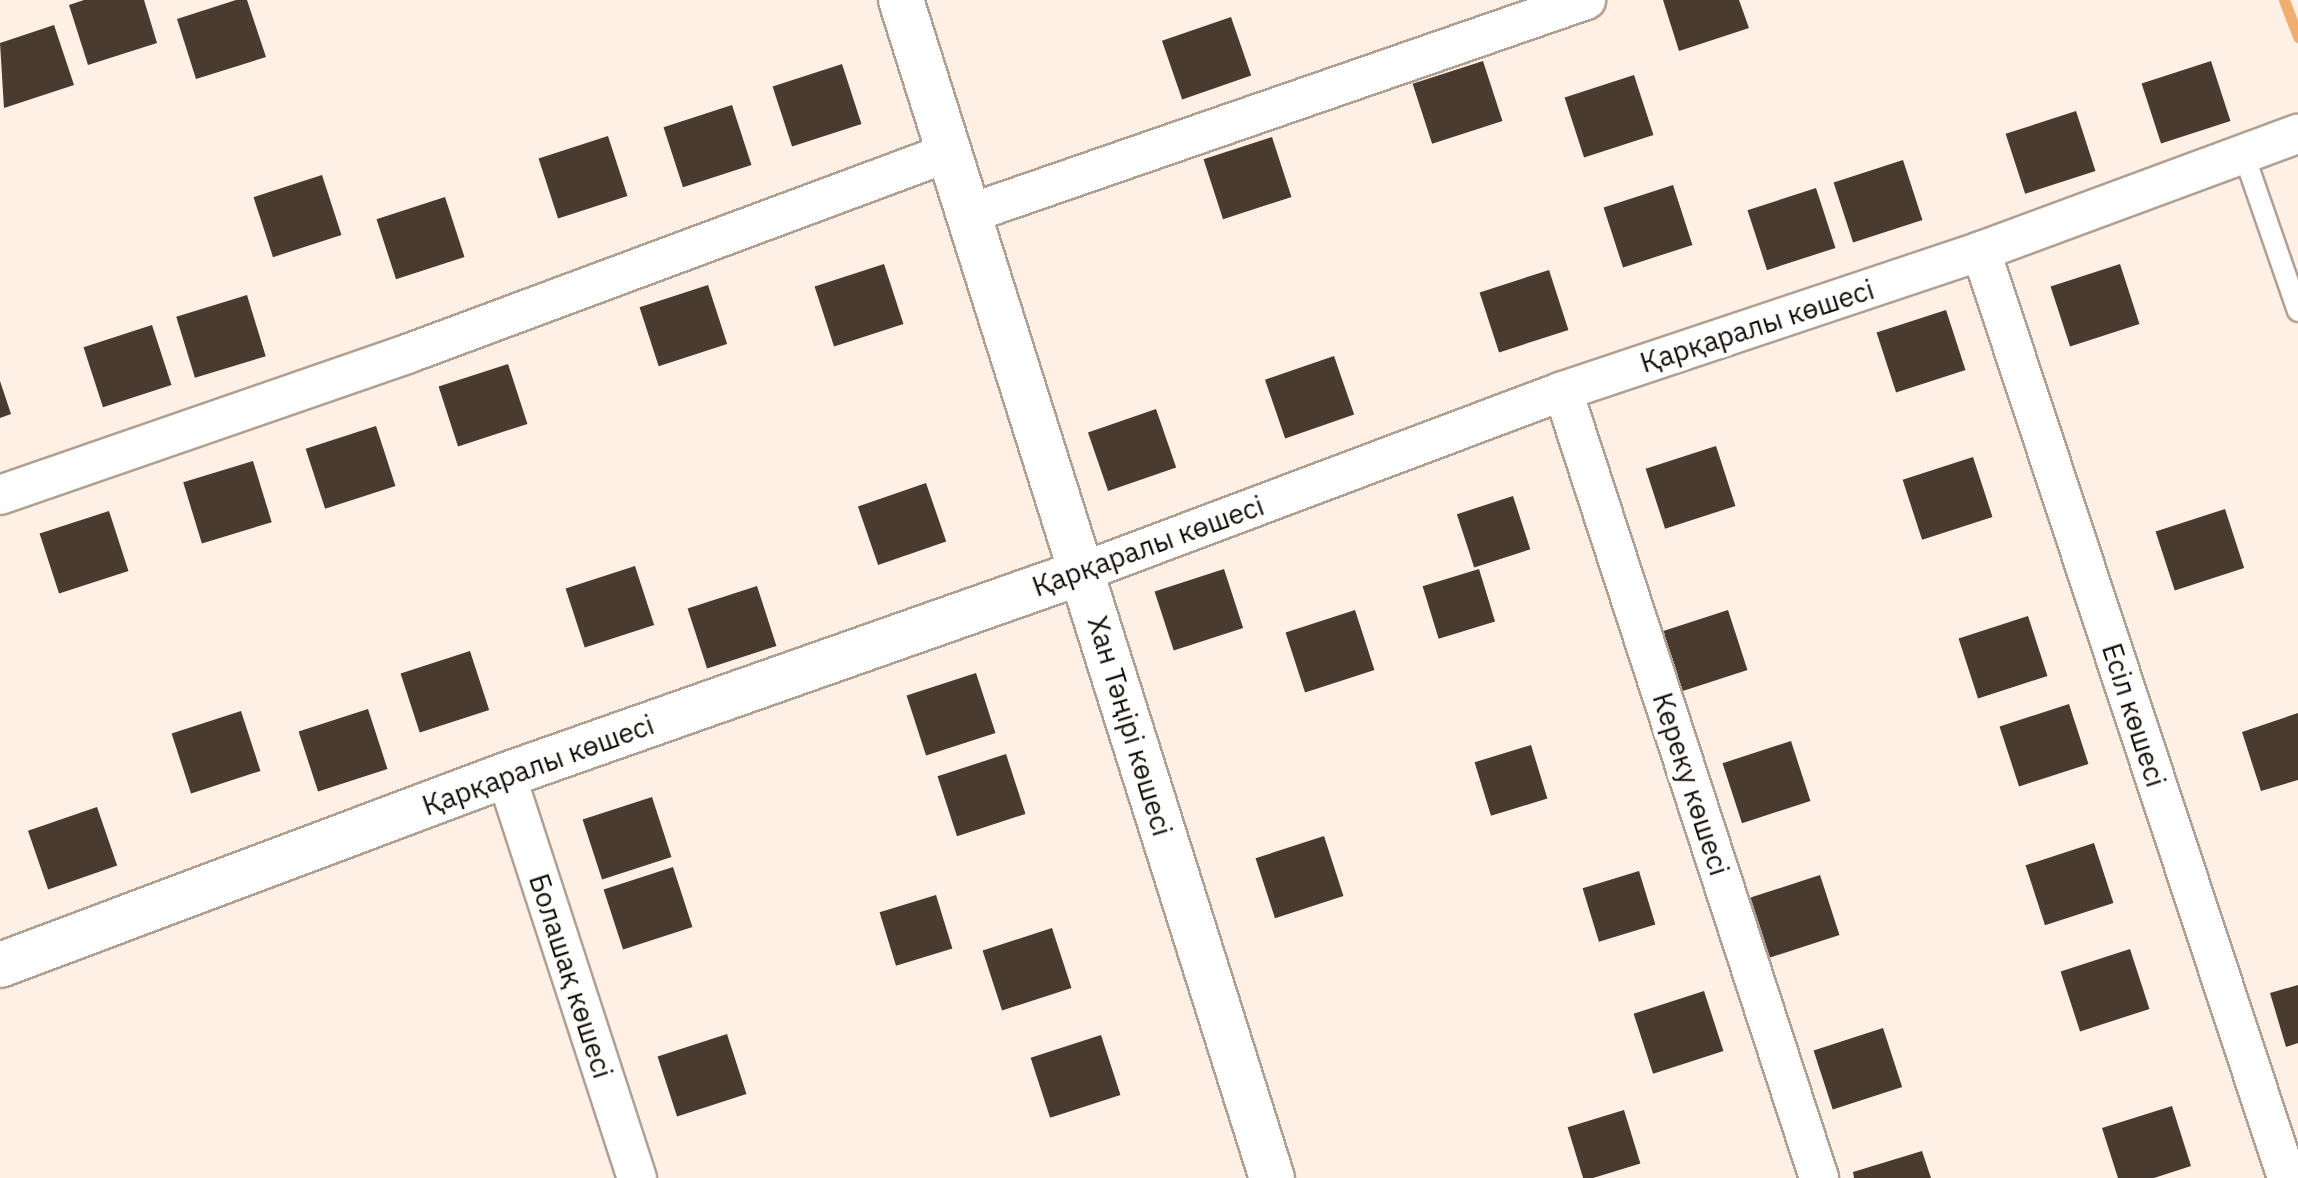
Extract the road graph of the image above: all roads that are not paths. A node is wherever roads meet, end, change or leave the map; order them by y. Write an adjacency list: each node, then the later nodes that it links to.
1 (901, 0): 4 (street, Хан Тәңірі көшесі)
2 (1586, 0): 6 (street)
3 (2298, 134): 5 (street, Қарқаралы көшесі)
4 (950, 152): 6 (street, Хан Тәңірі көшесі); 10 (street)
5 (2244, 155): 7 (street, Қарқаралы көшесі); 8 (lane)
6 (971, 213): 11 (street, Хан Тәңірі көшесі)
7 (1981, 251): 9 (street, Қарқаралы көшесі); 17 (street, Есіл көшесі)
8 (2298, 311)
9 (1563, 391): 11 (street, Қарқаралы көшесі); 16 (street, Кереку көшесі)
10 (0, 495)
11 (1082, 572): 12 (street, Қарқаралы көшесі); 15 (street, Хан Тәңірі көшесі)
12 (506, 775): 13 (street, Қарқаралы көшесі); 14 (street, Болашақ көшесі)
13 (0, 965)
14 (637, 1178)
15 (1272, 1178)
16 (1819, 1178)
17 (2287, 1178)

